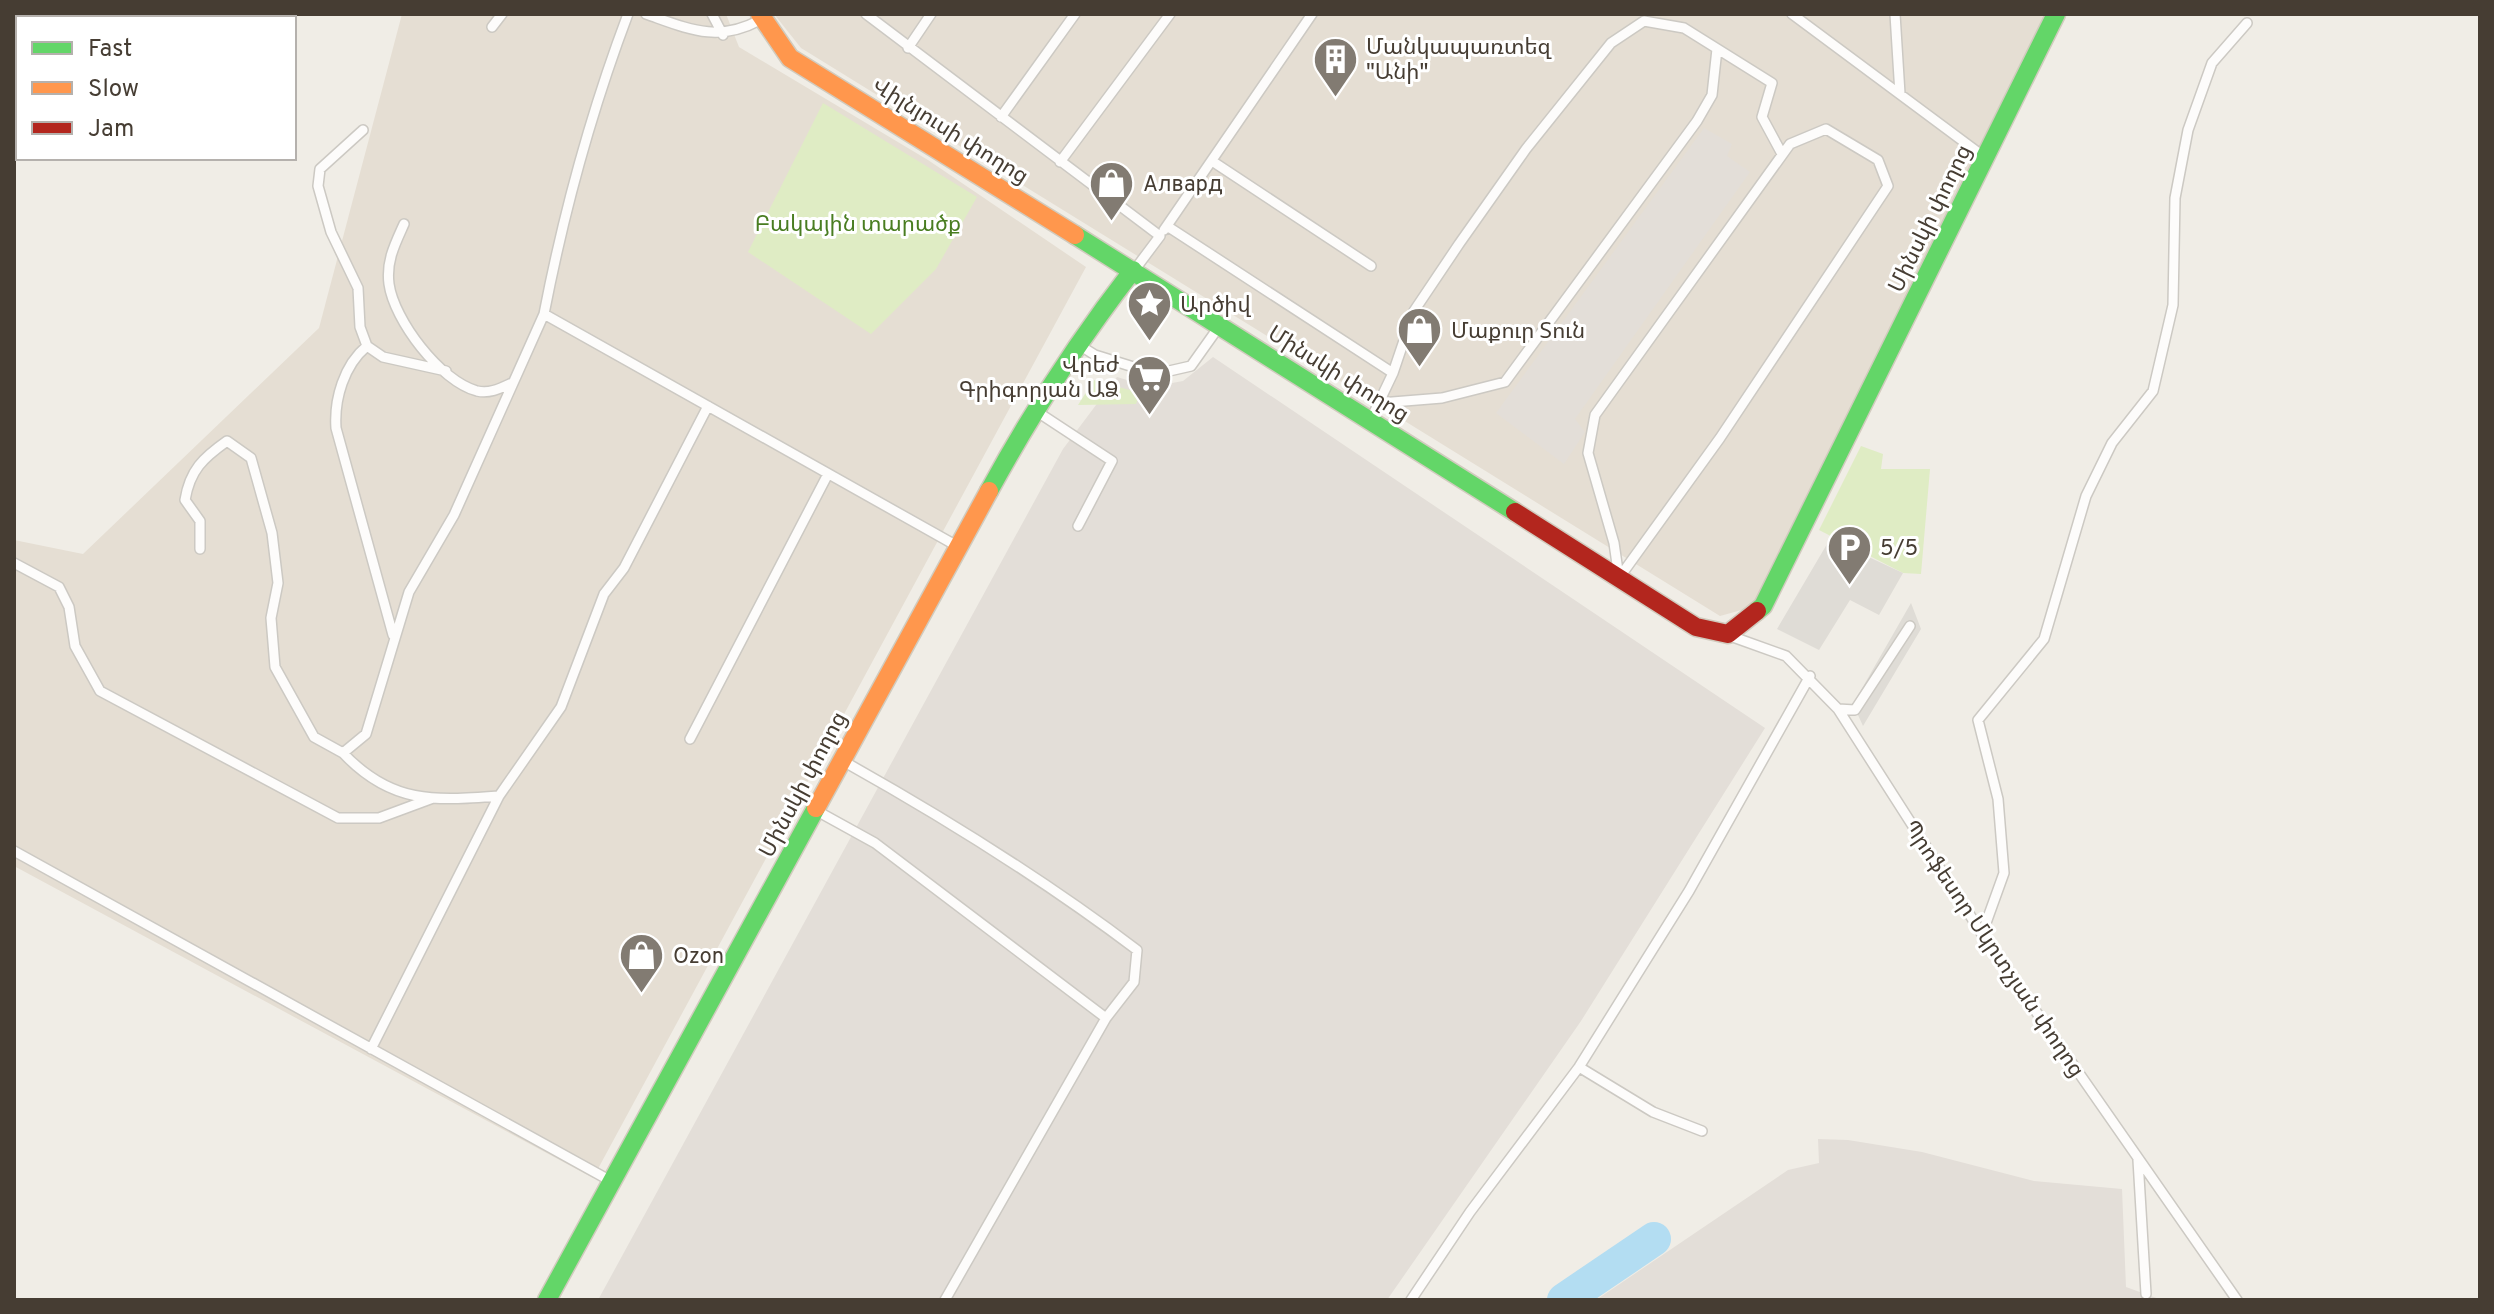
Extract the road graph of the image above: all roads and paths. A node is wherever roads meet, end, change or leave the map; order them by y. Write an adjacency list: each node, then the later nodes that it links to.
1 (502, 14): 15 (lane)
2 (628, 14): 31 (lane)
3 (646, 14): 16 (lane)
4 (712, 14): 16 (lane)
5 (866, 14): 17 (lane)
6 (931, 14): 17 (lane)
7 (1075, 14): 20 (lane)
8 (1170, 14): 25 (lane)
9 (1312, 14): 24 (lane)
10 (1792, 14): 19 (lane)
11 (1895, 14): 19 (lane)
12 (2056, 14): 23 (main road, Մինսկի փողոց)
13 (761, 16): 16 (lane); 30 (main road, Վիլնյուսի փողոց)
14 (2247, 23): 59 (lane)
15 (492, 27)
16 (723, 35)
17 (908, 48): 20 (lane)
18 (1717, 49): 22 (lane); 36 (lane); 40 (lane)
19 (1900, 94): 23 (lane)
20 (1001, 117): 25 (lane)
21 (363, 130): 34 (lane)
22 (1782, 154): 46 (lane); 46 (lane)
23 (1986, 158): 48 (main road, Մինսկի փողոց)
24 (1212, 161): 27 (lane); 29 (lane)
25 (1060, 162): 28 (lane)
26 (404, 224): 35 (lane)
27 (1167, 226): 28 (lane); 36 (lane)
28 (1160, 236): 30 (lane)
29 (1371, 266)
30 (1133, 270): 32 (main road, Մինսկի փողոց); 33 (main road, Մինսկի փողոց)
31 (544, 314): 37 (lane); 38 (lane)
32 (1219, 326): 33 (lane); 40 (main road, Մինսկի փողոց)
33 (1076, 343): 39 (main road, Մինսկի փողոց)
34 (367, 346): 35 (lane); 49 (lane)
35 (446, 371): 37 (lane)
36 (1393, 373): 40 (lane)
37 (512, 383): 49 (lane)
38 (708, 406): 41 (lane); 55 (lane)
39 (1033, 410): 42 (lane); 43 (main road, Մինսկի փողոց)
40 (1375, 412): 46 (main road, Մինսկի փողոց)
41 (828, 474): 43 (lane); 52 (lane)
42 (1078, 526)
43 (957, 546): 54 (main road, Մինսկի փողոց)
44 (200, 549): 53 (lane)
45 (14, 563): 56 (lane)
46 (1619, 578): 48 (main road, Մինսկի փողոց)
47 (1910, 626): 51 (lane)
48 (1723, 634): 50 (lane, Պրոֆեսոր Մկրտչյան փողոց)
49 (393, 635): 53 (lane)
50 (1810, 676): 51 (lane, Պրոֆեսոր Մկրտչյան փողոց); 62 (lane)
51 (1838, 709): 59 (lane, Պրոֆեսոր Մկրտչյան փողոց)
52 (690, 739)
53 (343, 753): 56 (lane)
54 (842, 760): 57 (main road, Մինսկի փողոց); 60 (lane)
55 (499, 796): 56 (lane); 61 (lane)
56 (436, 797)
57 (816, 811): 60 (lane); 65 (main road, Մինսկի փողոց)
58 (14, 851): 61 (lane)
59 (1982, 934): 64 (lane, Պրոֆեսոր Մկրտչյան փողոց)
60 (1106, 1018): 68 (lane)
61 (371, 1049): 65 (lane)
62 (1579, 1067): 63 (lane); 69 (lane)
63 (1702, 1131)
64 (2137, 1157): 66 (lane); 70 (lane, Պրոֆեսոր Մկրտչյան փողոց)
65 (612, 1182): 67 (main road, Մինսկի փողոց)
66 (2146, 1294)
67 (547, 1300)
68 (945, 1300)
69 (1411, 1300)
70 (2237, 1300)

